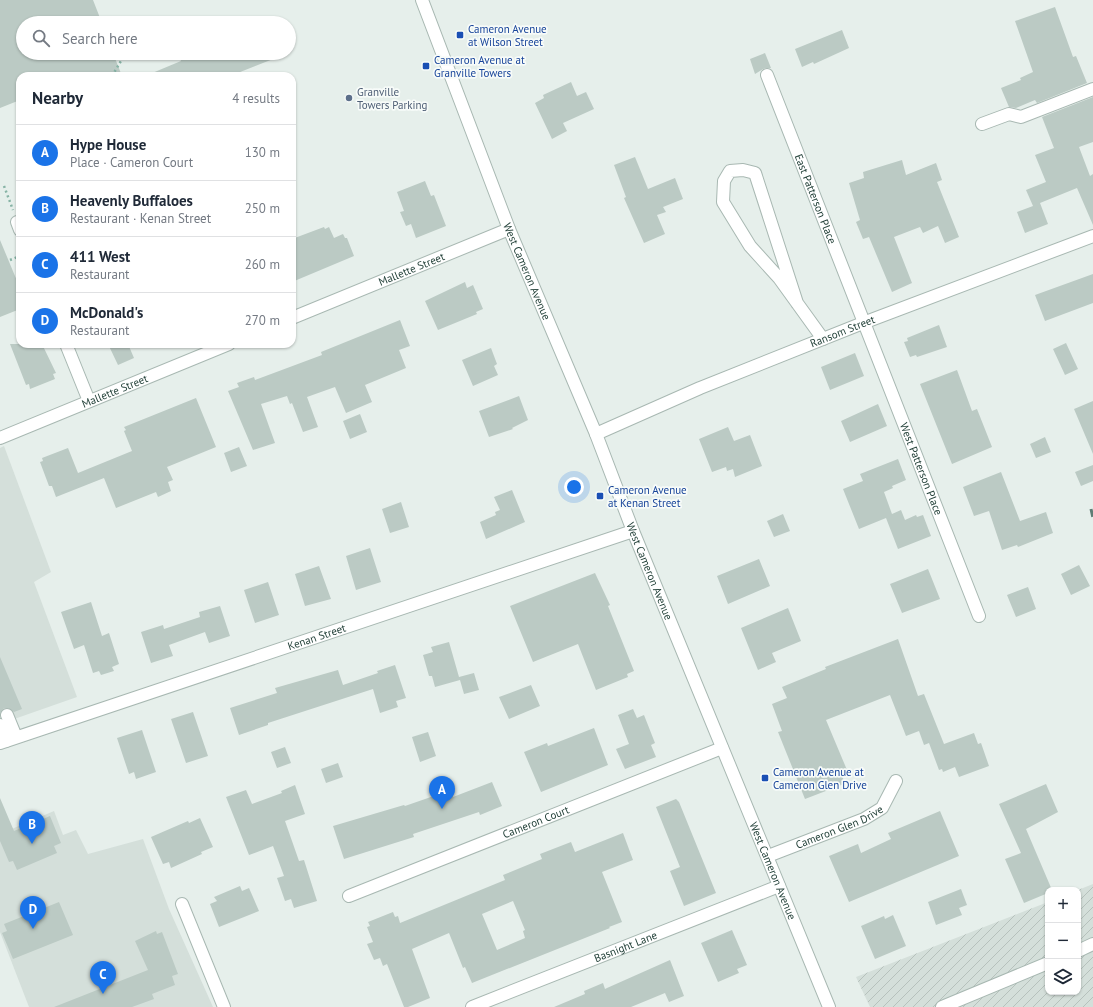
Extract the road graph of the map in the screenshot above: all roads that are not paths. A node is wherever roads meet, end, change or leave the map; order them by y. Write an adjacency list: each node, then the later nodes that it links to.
1 (422, 0): 5 (street, West Cameron Avenue)
2 (767, 75): 9 (street, East Patterson Place)
3 (1093, 89): 4 (street)
4 (982, 124)
5 (509, 229): 8 (street, Mallette Street); 14 (street, West Cameron Avenue)
6 (1093, 236): 9 (street, Ransom Street)
7 (797, 304): 7 (street); 10 (street)
8 (296, 316)
9 (864, 323): 10 (street, Ransom Street); 17 (street, West Patterson Place)
10 (823, 339): 14 (street, Ransom Street)
11 (68, 348): 13 (street)
12 (218, 348): 13 (street, Mallette Street)
13 (89, 401): 15 (street, Mallette Street)
14 (596, 434): 16 (street, West Cameron Avenue)
15 (0, 438)
16 (633, 531): 20 (street, Kenan Street); 21 (street, West Cameron Avenue)
17 (979, 616)
18 (7, 715): 20 (street)
19 (0, 725): 20 (street)
20 (7, 740)
21 (722, 748): 23 (street, West Cameron Avenue); 25 (street, Cameron Court)
22 (896, 781): 23 (street, Cameron Glen Drive)
23 (768, 856): 24 (street, West Cameron Avenue)
24 (779, 886): 31 (street, Basnight Lane); 32 (street, West Cameron Avenue)
25 (349, 896)
26 (182, 904): 30 (street)
27 (1093, 944): 28 (street)
28 (1081, 950)
29 (1045, 964): 33 (street)
30 (224, 1007)
31 (472, 1007)
32 (829, 1007)
33 (942, 1007)

